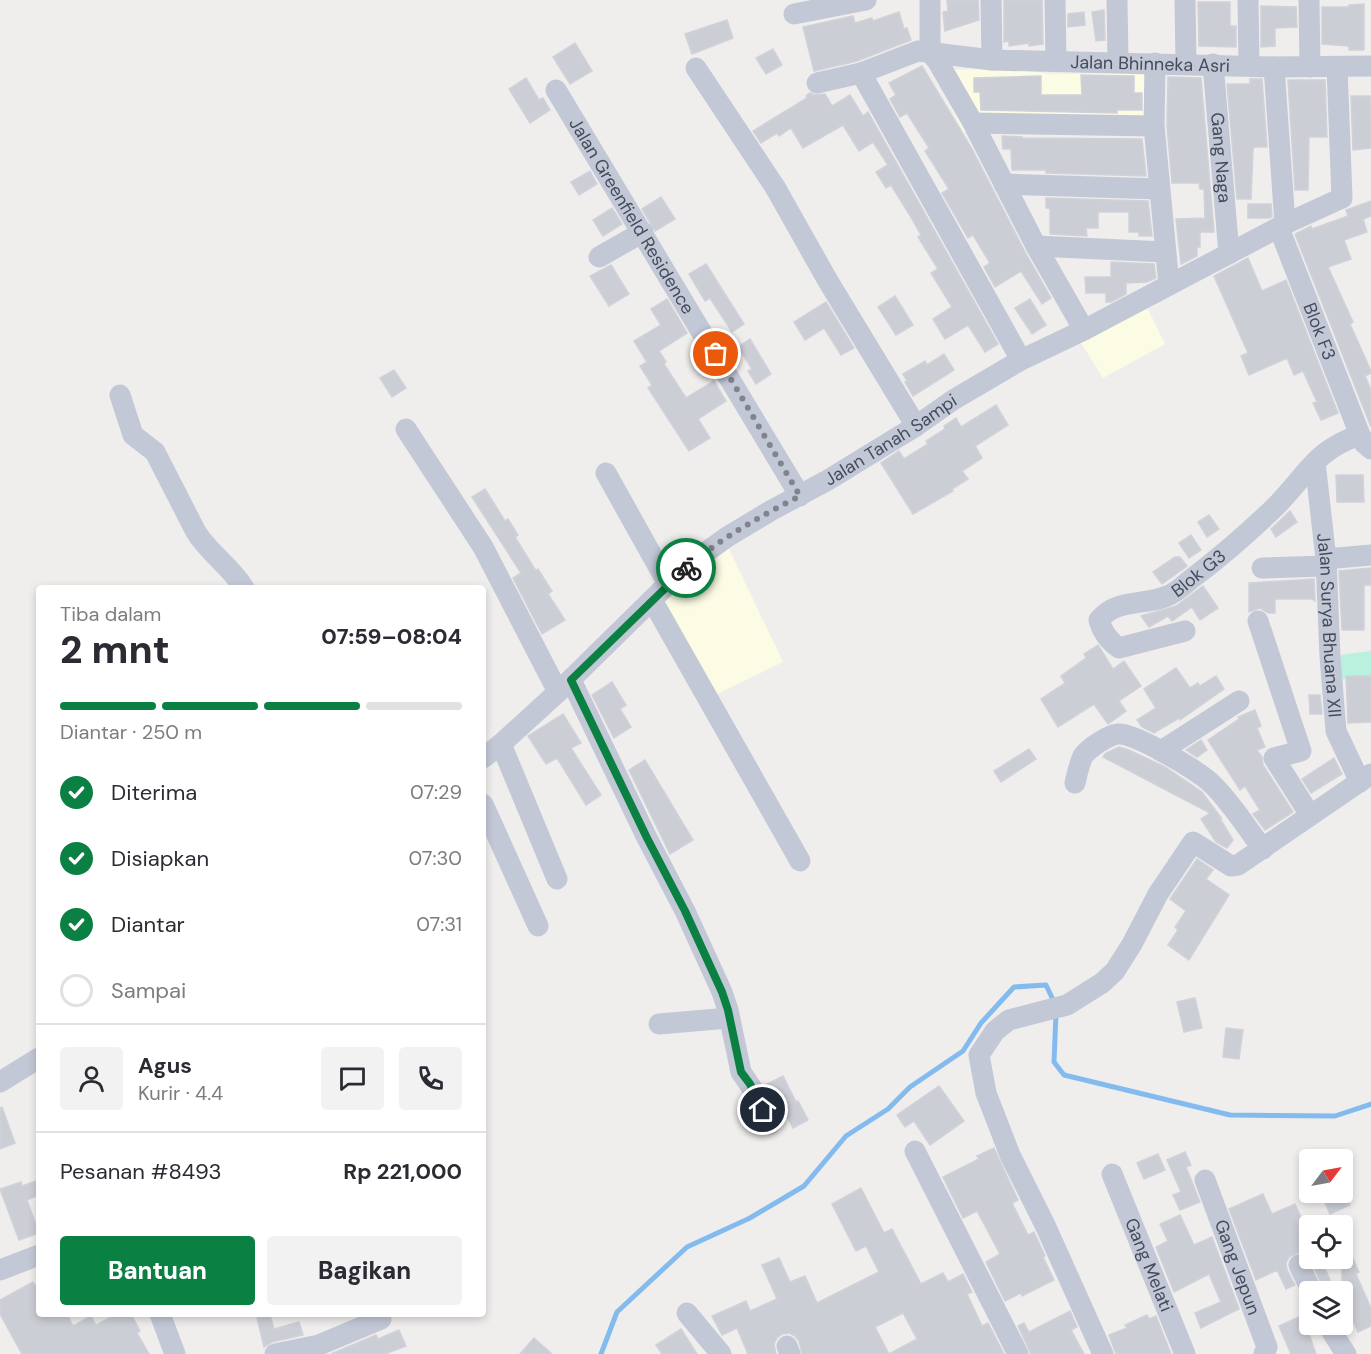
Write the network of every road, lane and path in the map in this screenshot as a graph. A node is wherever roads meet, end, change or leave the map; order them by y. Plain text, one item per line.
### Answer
1 (866, 0) edge
2 (930, 0) edge
3 (991, 0) edge
4 (1055, 0) edge
5 (1117, 0) edge
6 (1185, 0) edge
7 (1248, 0) edge
8 (1309, 0) edge
9 (794, 14) dead end
10 (930, 52) junction
11 (992, 60) junction
12 (1056, 61) junction
13 (1118, 62) junction
14 (1155, 63) junction
15 (1186, 64) junction
16 (1213, 64) junction
17 (1249, 65) junction
18 (1371, 66) edge
19 (1274, 67) junction
20 (1310, 67) junction
21 (1337, 67) junction
22 (696, 68) dead end
23 (861, 73) junction
24 (817, 83) dead end
25 (556, 90) dead end
26 (973, 123) junction
27 (1154, 126) junction
28 (1004, 184) junction
29 (1159, 189) junction
30 (1282, 226) junction
31 (643, 232) junction
32 (1036, 246) junction
33 (1165, 252) junction
34 (1228, 254) junction
35 (599, 257) dead end
36 (1169, 285) junction
37 (1084, 330) junction
38 (1021, 360) junction
39 (120, 395) dead end
40 (916, 426) junction
41 (406, 429) dead end
42 (1366, 442) edge
43 (1315, 462) junction
44 (606, 473) dead end
45 (800, 496) junction
46 (1371, 555) edge
47 (1326, 563) junction
48 (1262, 568) dead end
49 (668, 584) junction
50 (242, 585) edge
51 (652, 600) junction
52 (1258, 621) dead end
53 (1185, 631) dead end
54 (565, 686) junction
55 (1239, 701) dead end
56 (501, 744) junction
57 (1161, 751) junction
58 (486, 756) edge
59 (1365, 778) edge
60 (1075, 783) dead end
61 (486, 811) edge
62 (1310, 816) junction
63 (1263, 849) junction
64 (800, 861) dead end
65 (557, 879) dead end
66 (538, 926) dead end
67 (729, 1018) junction
68 (659, 1024) dead end
69 (36, 1060) edge
70 (0, 1082) edge
71 (770, 1124) dead end
72 (915, 1151) dead end
73 (1112, 1174) dead end
74 (1205, 1180) dead end
75 (36, 1256) edge
76 (2, 1266) edge
77 (687, 1313) dead end
78 (160, 1317) edge
79 (381, 1319) dead end
80 (1334, 1335) edge
81 (321, 1349) edge
82 (171, 1352) edge
83 (275, 1354) edge
84 (721, 1354) edge
85 (1018, 1354) edge
86 (1102, 1354) edge
87 (1185, 1354) edge
88 (1264, 1354) edge
89 (1346, 1354) edge

1 - 9 street
2 - 10 street
3 - 11 street
4 - 12 street
5 - 13 street
6 - 15 street
7 - 17 street
8 - 20 street
10 - 11 street, Jalan Bhinneka Asri
10 - 23 street, Jalan Bhinneka Asri
10 - 26 street
11 - 12 street, Jalan Bhinneka Asri
12 - 13 street, Jalan Bhinneka Asri
13 - 14 street, Jalan Bhinneka Asri
14 - 15 street, Jalan Bhinneka Asri
14 - 27 street
15 - 16 street, Jalan Bhinneka Asri
16 - 17 street, Jalan Bhinneka Asri
16 - 34 street, Gang Naga
17 - 19 street, Jalan Bhinneka Asri
18 - 21 street, Jalan Bhinneka Asri
19 - 20 street, Jalan Bhinneka Asri
19 - 30 street, Blok F3
20 - 21 street, Jalan Bhinneka Asri
21 - 30 street, Jalan Tanah Sampi
22 - 40 street
23 - 24 street, Jalan Bhinneka Asri
23 - 38 street
25 - 31 street, Jalan Greenfield Residence
26 - 27 street
26 - 28 street
27 - 29 street
28 - 29 street
28 - 32 street
29 - 33 street
30 - 34 street, Jalan Tanah Sampi
30 - 42 street, Blok F3
31 - 35 street
31 - 45 street, Jalan Greenfield Residence
32 - 33 street
32 - 37 street
33 - 36 street
34 - 36 street, Jalan Tanah Sampi
36 - 37 street, Jalan Tanah Sampi
37 - 38 street, Jalan Tanah Sampi
38 - 40 street, Jalan Tanah Sampi
39 - 50 street
40 - 45 street, Jalan Tanah Sampi
41 - 54 street
42 - 43 street, Blok G3
43 - 47 street, Jalan Surya Bhuana XII
43 - 53 street, Blok G3
44 - 49 street
45 - 49 street, Jalan Tanah Sampi
46 - 47 street
47 - 48 street
47 - 59 street, Jalan Surya Bhuana XII
49 - 51 street, Jalan Tanah Sampi
51 - 54 street, Jalan Tanah Sampi
51 - 64 street
52 - 62 street
54 - 56 street, Jalan Tanah Sampi
54 - 67 street
55 - 57 street
56 - 58 street, Jalan Tanah Sampi
56 - 65 street
57 - 60 street
57 - 63 street
59 - 62 street
61 - 66 street
62 - 63 street
63 - 86 street
67 - 68 street
67 - 71 street
69 - 70 street
72 - 85 street
73 - 87 street, Gang Melati
74 - 88 street, Gang Jepun
75 - 76 street
77 - 84 street
78 - 82 street
79 - 81 street
80 - 89 street
81 - 83 street

